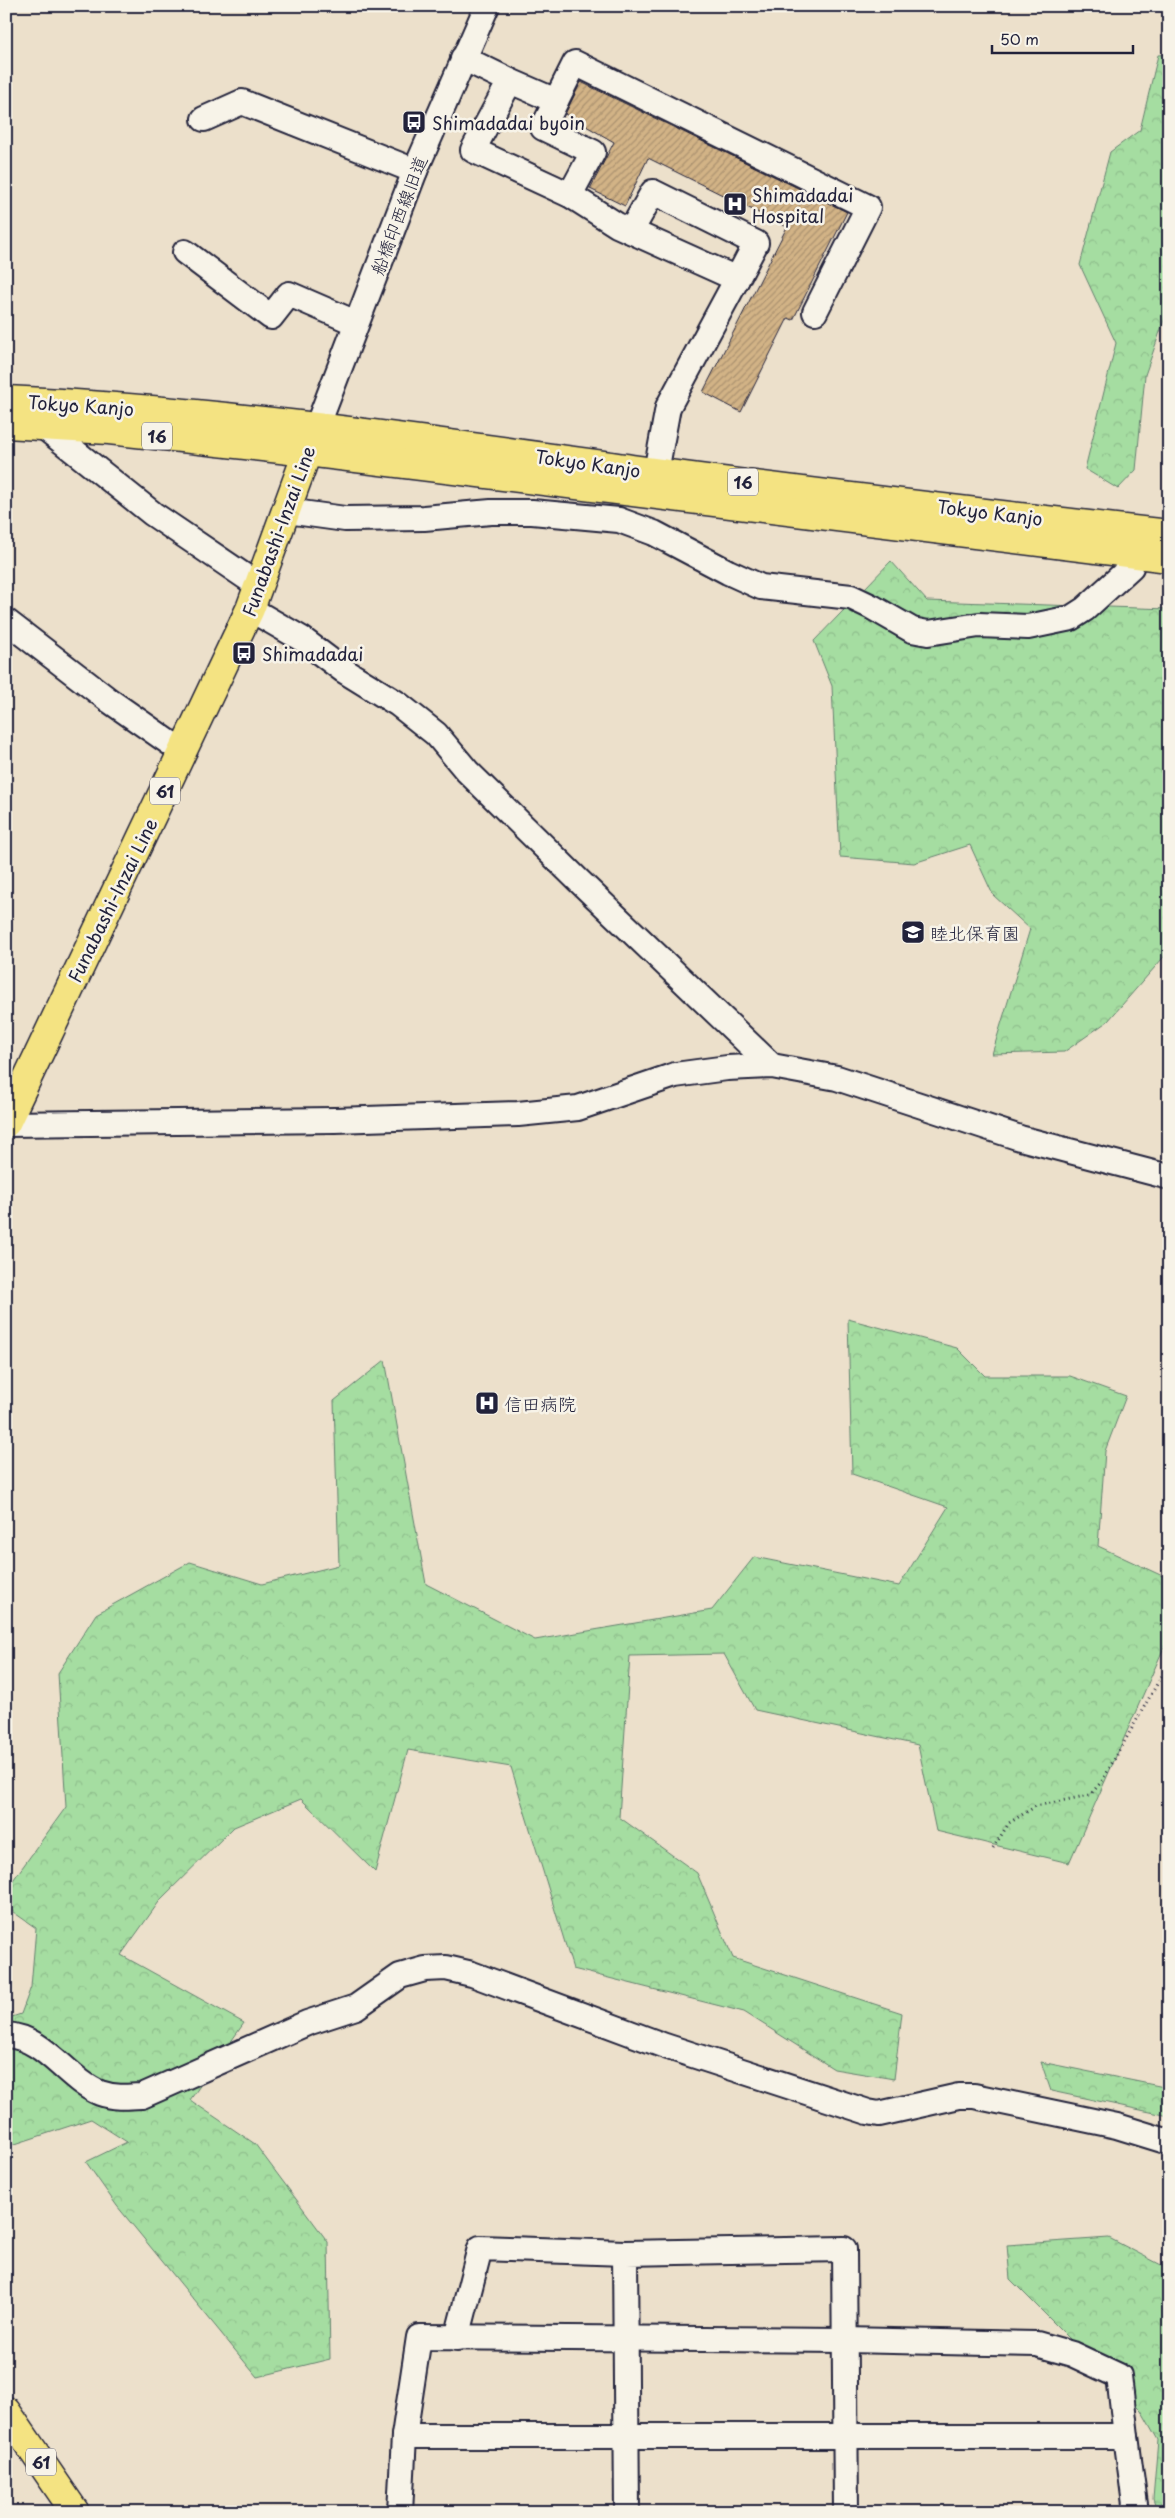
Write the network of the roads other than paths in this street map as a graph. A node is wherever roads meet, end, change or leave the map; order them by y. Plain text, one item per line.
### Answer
1 (487, 6) edge
2 (463, 58) junction
3 (510, 81) junction
4 (556, 101) junction
5 (204, 118) dead end
6 (415, 171) junction
7 (570, 195) junction
8 (631, 231) junction
9 (185, 252) dead end
10 (737, 279) junction
11 (815, 312) dead end
12 (356, 322) junction
13 (6, 400) edge
14 (6, 409) edge
15 (6, 424) edge
16 (317, 426) junction
17 (44, 427) junction
18 (307, 452) junction
19 (656, 472) junction
20 (287, 511) junction
21 (1169, 534) edge
22 (1169, 558) edge
23 (1131, 567) dead end
24 (254, 597) junction
25 (6, 621) edge
26 (183, 752) junction
27 (772, 1066) junction
28 (6, 1124) edge
29 (1169, 1177) edge
30 (6, 2035) edge
31 (1169, 2142) edge
32 (626, 2253) junction
33 (457, 2338) junction
34 (626, 2339) junction
35 (845, 2340) junction
36 (6, 2412) edge
37 (404, 2436) junction
38 (626, 2436) junction
39 (1126, 2436) junction
40 (845, 2437) junction
41 (75, 2512) edge
42 (400, 2512) edge
43 (627, 2512) edge
44 (846, 2512) edge
45 (1136, 2512) edge

1 - 2 street, 船橋印西線旧道
2 - 3 street
2 - 6 street, 船橋印西線旧道
3 - 4 street
3 - 7 street
4 - 7 street
4 - 11 street
5 - 6 street
6 - 12 street, 船橋印西線旧道
7 - 8 street
8 - 10 street
8 - 10 street
9 - 12 street
10 - 19 street
12 - 16 street, 船橋印西線旧道
13 - 16 main road, Tokyo Kanjo / 16
14 - 17 street
15 - 17 main road, Tokyo Kanjo / 16
16 - 18 main road, Funabashi-Inzai Line / 61
16 - 19 main road, Tokyo Kanjo / 16
17 - 18 main road, Tokyo Kanjo / 16
17 - 24 street
18 - 20 main road, Funabashi-Inzai Line / 61
18 - 22 main road, Tokyo Kanjo / 16
19 - 21 main road, Tokyo Kanjo / 16
20 - 23 street
20 - 24 main road, Funabashi-Inzai Line / 61
24 - 26 main road, Funabashi-Inzai Line / 61
24 - 27 street
25 - 26 street
26 - 28 main road, Funabashi-Inzai Line / 61
27 - 28 street
27 - 29 street
30 - 31 street
32 - 33 street
32 - 34 street
32 - 35 street
33 - 34 street
33 - 37 street
34 - 35 street
34 - 38 street
35 - 39 street
35 - 40 street
36 - 41 main road, 61
37 - 38 street
37 - 42 street
38 - 40 street
38 - 43 street
39 - 40 street
39 - 45 street
40 - 44 street

